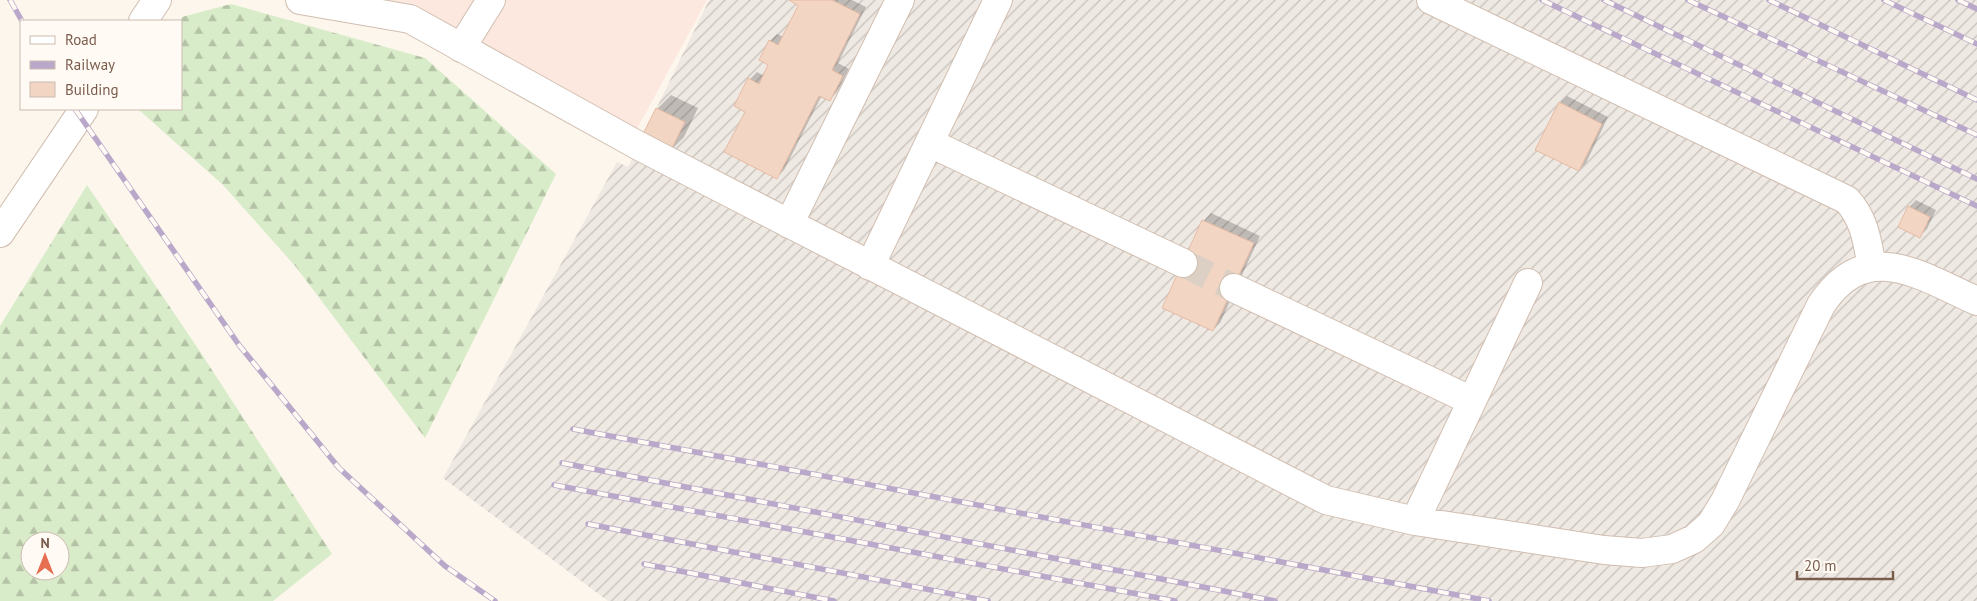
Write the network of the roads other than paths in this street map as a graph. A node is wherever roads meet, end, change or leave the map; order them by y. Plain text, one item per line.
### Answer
1 (157, 0) edge
2 (300, 0) edge
3 (491, 0) edge
4 (900, 0) edge
5 (998, 0) edge
6 (1430, 0) edge
7 (376, 6) edge
8 (144, 20) edge
9 (461, 48) junction
10 (83, 110) edge
11 (930, 143) junction
12 (789, 224) junction
13 (0, 233) edge
14 (1183, 263) tunnel mouth
15 (870, 266) junction
16 (1872, 267) junction
17 (1528, 283) dead end
18 (1234, 288) tunnel mouth
19 (1977, 301) edge
20 (1472, 401) junction
21 (1414, 520) junction

1 - 8 street
2 - 7 street
3 - 9 street
4 - 12 street
5 - 11 street
6 - 16 street
7 - 9 street
9 - 12 street
10 - 13 street
11 - 14 street
11 - 15 street
12 - 15 street
15 - 21 street
16 - 19 street
16 - 21 street
17 - 20 street
18 - 20 street
20 - 21 street

